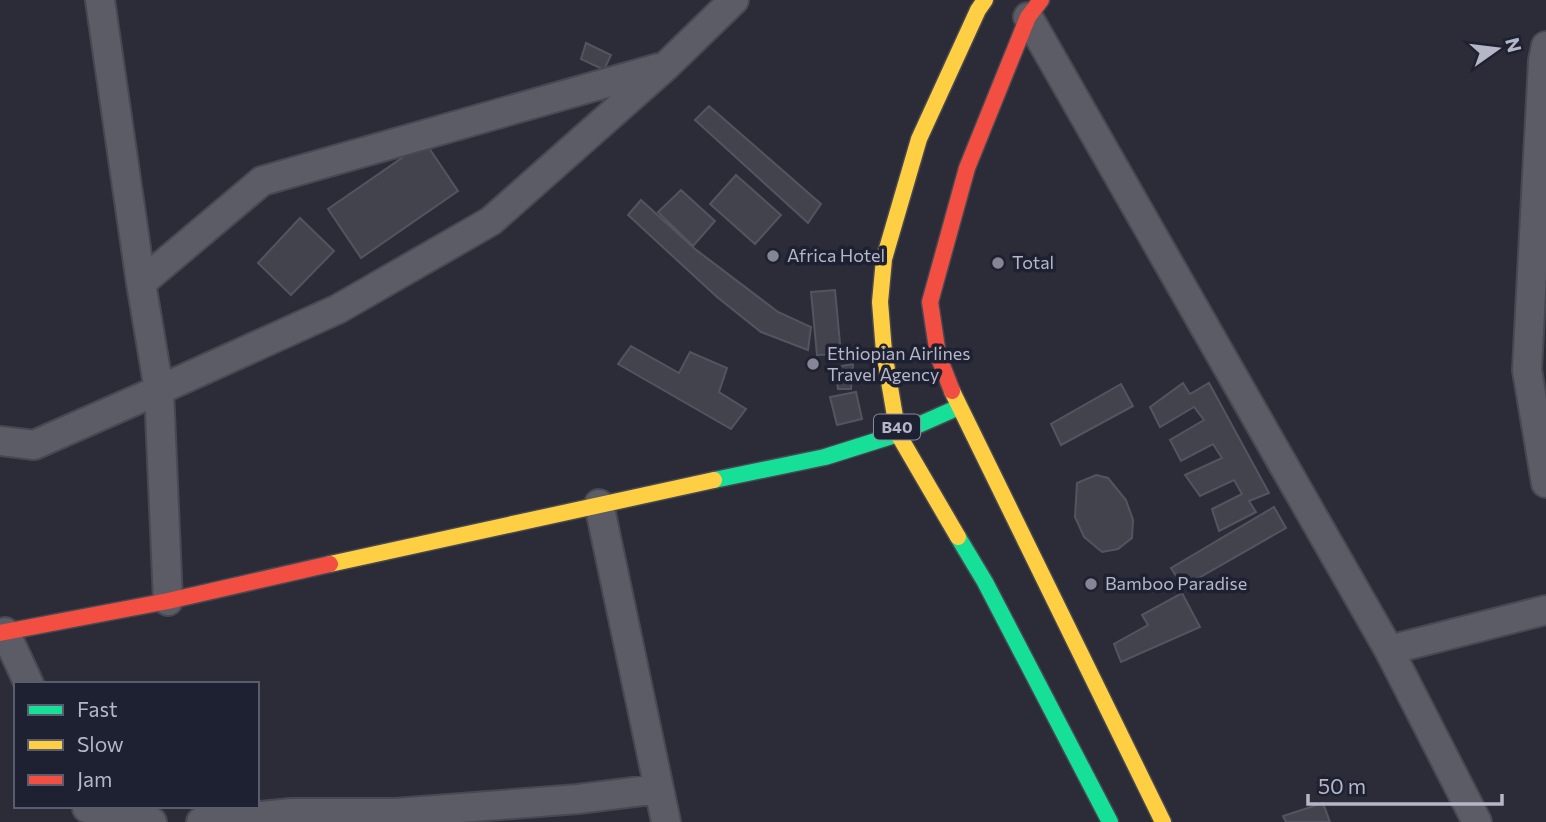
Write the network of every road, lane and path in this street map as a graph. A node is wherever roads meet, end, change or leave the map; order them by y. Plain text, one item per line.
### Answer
1 (100, 0) edge
2 (734, 0) edge
3 (985, 0) edge
4 (1034, 9) edge
5 (1546, 47) edge
6 (666, 65) junction
7 (141, 283) junction
8 (159, 390) junction
9 (959, 408) junction
10 (898, 433) junction
11 (0, 441) edge
12 (1546, 483) edge
13 (599, 504) junction
14 (168, 601) junction
15 (1546, 610) edge
16 (2, 632) edge
17 (1389, 650) junction
18 (28, 682) edge
19 (658, 789) junction
20 (88, 812) edge
21 (152, 822) edge
22 (201, 822) edge
23 (667, 822) edge
24 (1110, 822) edge
25 (1163, 822) edge
26 (1477, 822) edge

1 - 7 street
2 - 6 street
3 - 10 main road, B40
4 - 9 main road
4 - 17 street
5 - 12 street
6 - 7 street
6 - 8 street
7 - 8 street
8 - 11 street
8 - 14 street
9 - 10 main road
9 - 25 main road
10 - 13 main road
10 - 24 main road, B40
13 - 14 main road
13 - 19 street
14 - 16 main road
15 - 17 street
16 - 18 street
17 - 26 street
19 - 22 street
19 - 23 street
20 - 21 street

